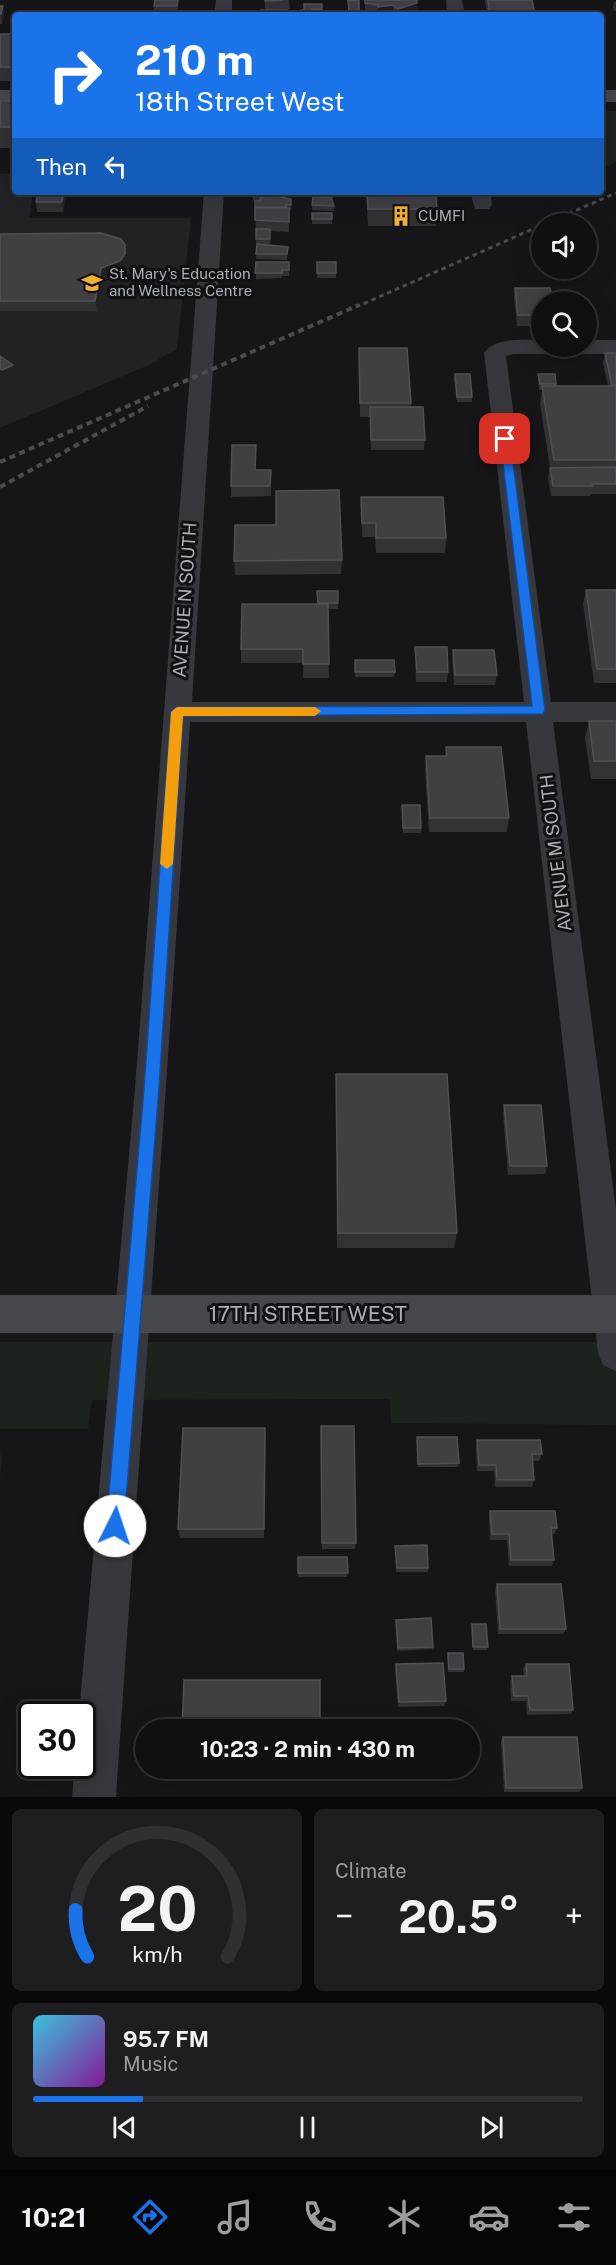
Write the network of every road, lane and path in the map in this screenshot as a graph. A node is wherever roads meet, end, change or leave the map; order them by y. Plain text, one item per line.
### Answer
1 (214, 195) edge
2 (616, 347) edge
3 (539, 710) junction
4 (177, 712) junction
5 (616, 712) edge
6 (0, 1314) edge
7 (131, 1314) junction
8 (614, 1314) edge
9 (616, 1353) edge
10 (94, 1797) edge

1 - 4 street, AVENUE N SOUTH
2 - 3 street, AVENUE M SOUTH
3 - 4 street
3 - 5 street
3 - 8 street, AVENUE M SOUTH
4 - 7 street, AVENUE N SOUTH
6 - 7 street, 17TH STREET WEST
7 - 8 street, 17TH STREET WEST
7 - 10 street, AVENUE N SOUTH
8 - 9 street, AVENUE M SOUTH

